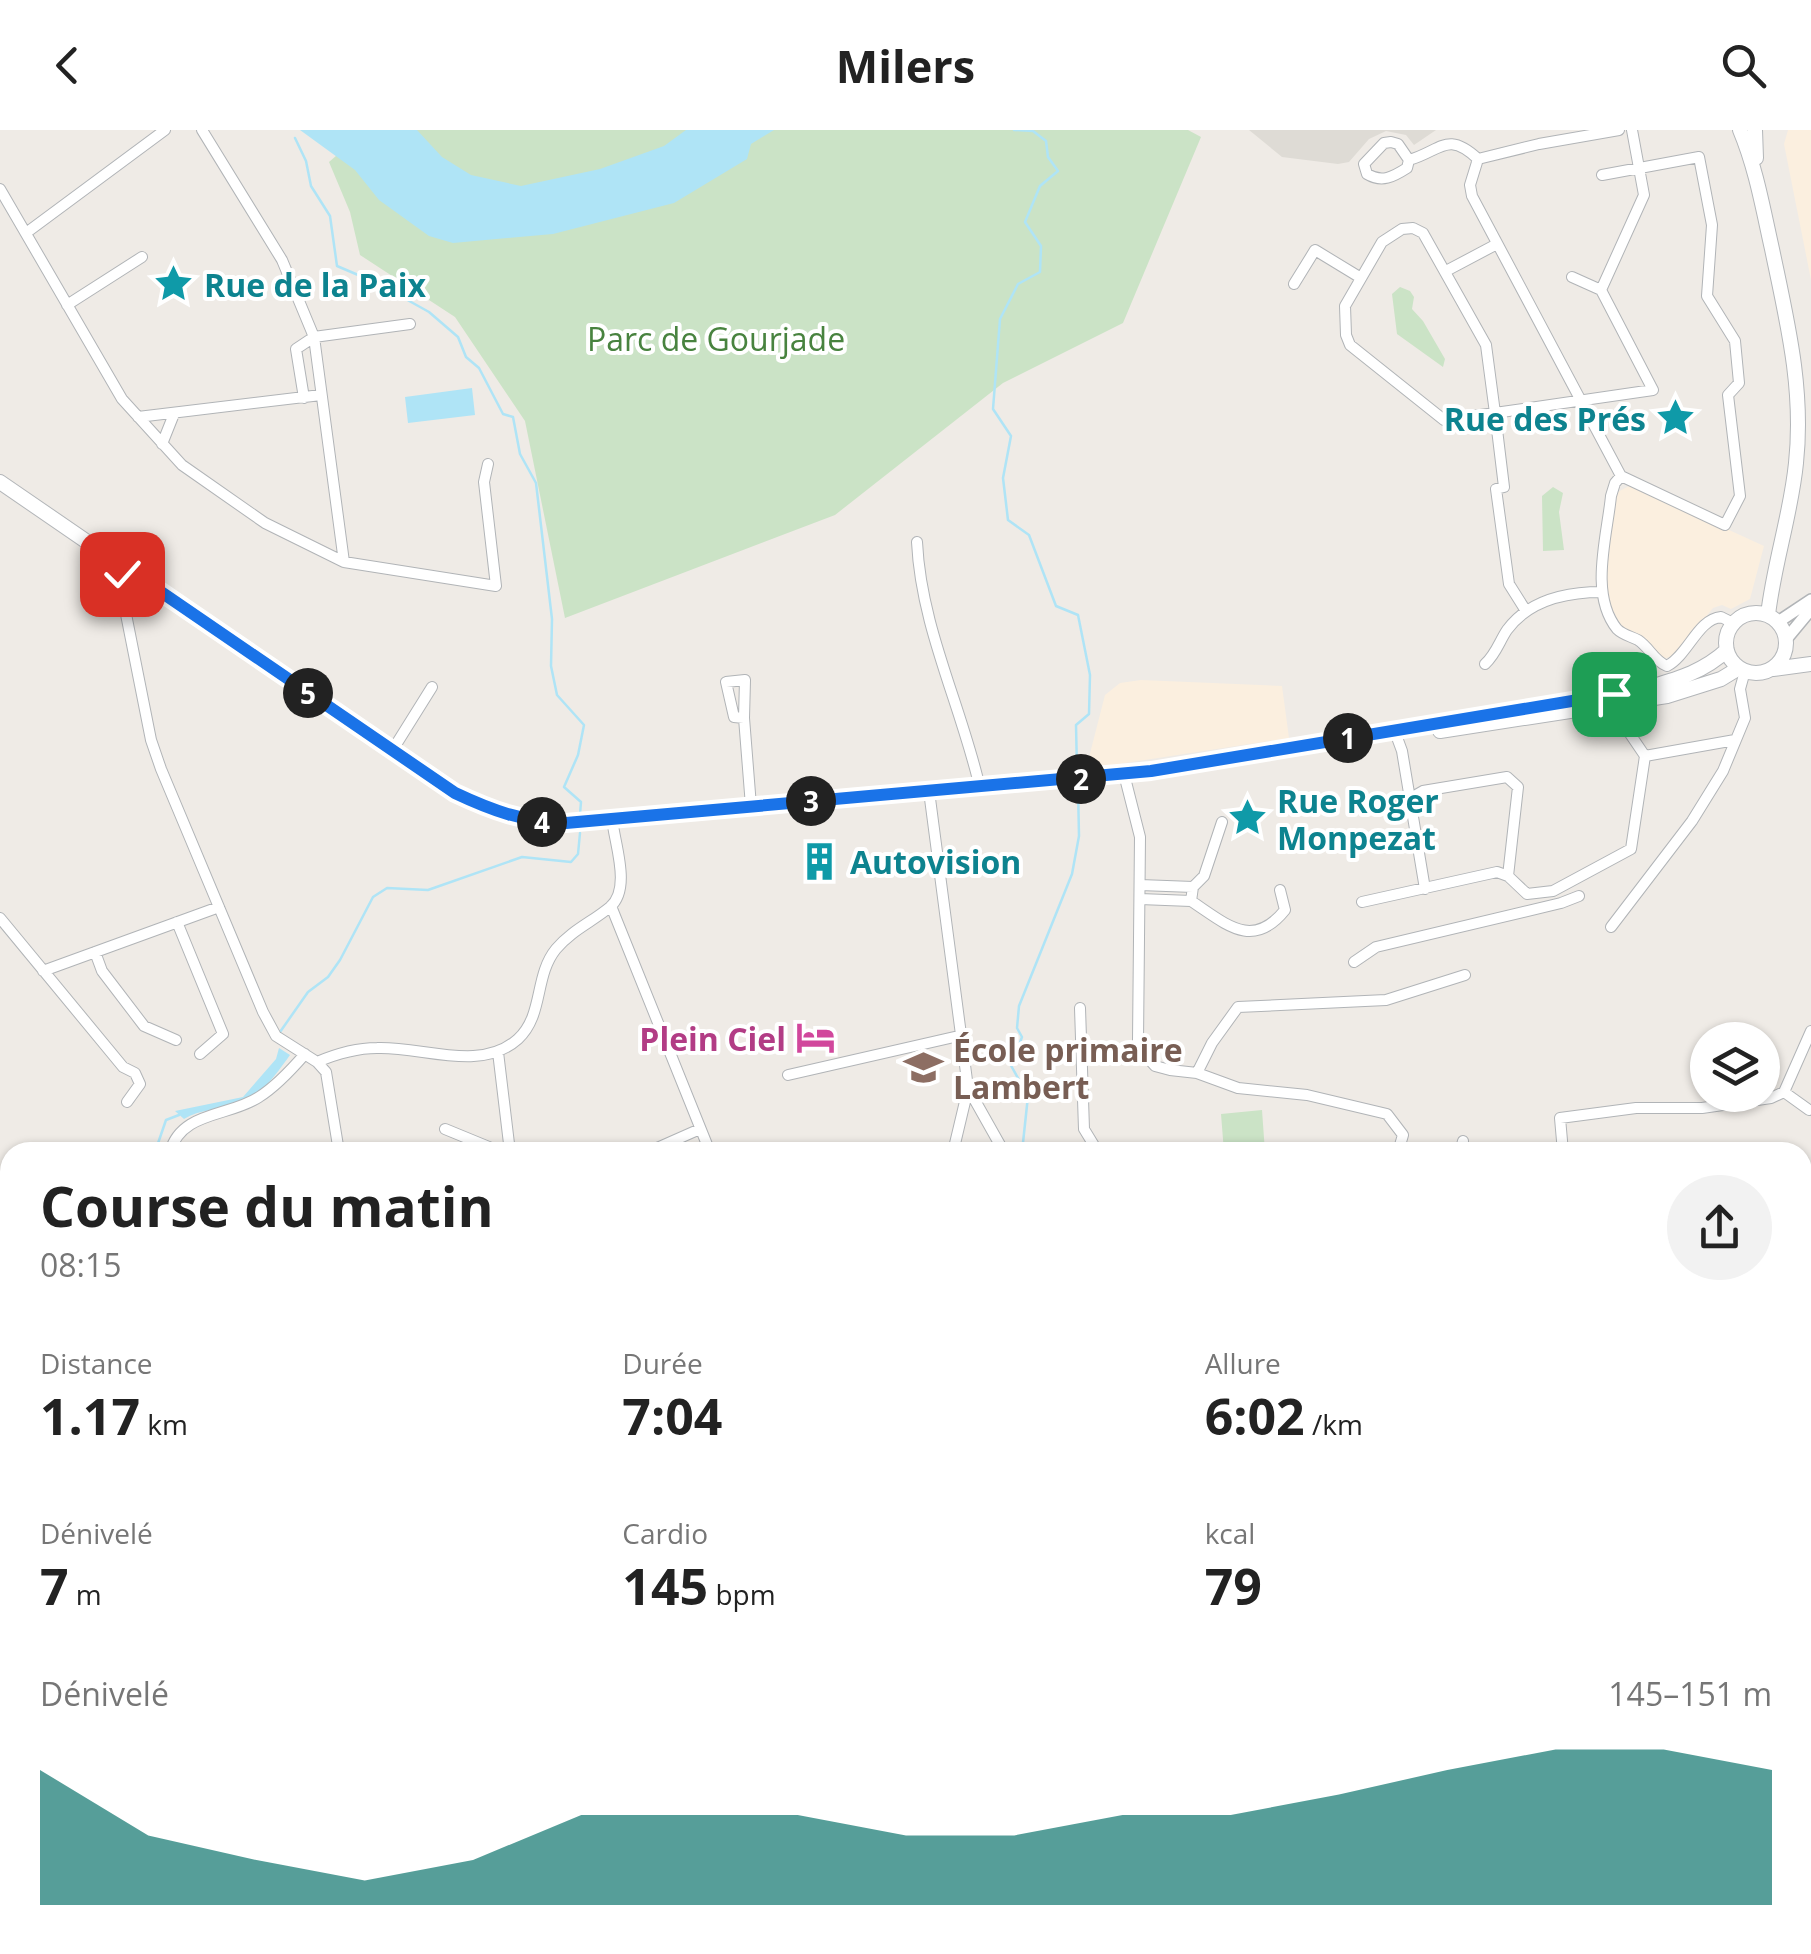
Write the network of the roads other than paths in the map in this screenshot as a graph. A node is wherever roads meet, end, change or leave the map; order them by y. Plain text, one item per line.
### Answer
1 (165, 130) edge
2 (202, 130) edge
3 (1536, 130) edge
4 (1620, 130) edge
5 (1632, 130) edge
6 (1740, 130) edge
7 (1755, 130) edge
8 (1539, 144) junction
9 (1478, 159) junction
10 (1409, 160) junction
11 (1639, 168) junction
12 (1602, 176) dead end
13 (1757, 184) junction
14 (0, 189) edge
15 (26, 232) junction
16 (1496, 244) junction
17 (142, 257) dead end
18 (1446, 271) junction
19 (1362, 278) junction
20 (1572, 278) dead end
21 (1294, 284) dead end
22 (1601, 290) junction
23 (67, 305) junction
24 (410, 324) dead end
25 (314, 337) junction
26 (322, 395) junction
27 (304, 398) junction
28 (1580, 401) junction
29 (1495, 413) junction
30 (174, 414) junction
31 (138, 417) junction
32 (162, 444) junction
33 (488, 464) dead end
34 (1621, 476) junction
35 (0, 482) edge
36 (916, 542) dead end
37 (344, 562) junction
38 (126, 568) junction
39 (1770, 584) junction
40 (1602, 592) junction
41 (1811, 600) edge
42 (1811, 609) edge
43 (1526, 610) junction
44 (1750, 613) junction
45 (1773, 618) junction
46 (1733, 623) junction
47 (1789, 635) junction
48 (1727, 650) junction
49 (1811, 656) edge
50 (1485, 664) dead end
51 (1811, 664) edge
52 (1742, 670) junction
53 (1772, 670) junction
54 (432, 687) dead end
55 (1616, 700) junction
56 (744, 718) dead end
57 (1395, 732) junction
58 (1736, 740) junction
59 (392, 751) junction
60 (1644, 756) junction
61 (1124, 774) junction
62 (980, 788) junction
63 (929, 791) junction
64 (1409, 798) junction
65 (752, 806) junction
66 (612, 818) junction
67 (1222, 822) dead end
68 (1508, 876) junction
69 (1140, 885) junction
70 (1193, 887) junction
71 (1425, 888) junction
72 (1280, 890) dead end
73 (1527, 894) junction
74 (1579, 896) dead end
75 (1140, 899) junction
76 (1192, 901) junction
77 (1362, 902) dead end
78 (612, 906) junction
79 (219, 907) junction
80 (1523, 911) junction
81 (0, 918) edge
82 (177, 922) junction
83 (1611, 927) dead end
84 (94, 952) junction
85 (1354, 962) dead end
86 (43, 971) junction
87 (1465, 976) dead end
88 (1080, 1008) dead end
89 (1811, 1031) edge
90 (963, 1035) junction
91 (176, 1040) dead end
92 (498, 1052) junction
93 (200, 1054) dead end
94 (305, 1054) junction
95 (317, 1062) junction
96 (1197, 1073) junction
97 (788, 1075) dead end
98 (968, 1088) junction
99 (1784, 1092) junction
100 (127, 1102) dead end
101 (1809, 1110) edge
102 (700, 1128) junction
103 (445, 1130) dead end
104 (173, 1142) edge
105 (337, 1142) edge
106 (476, 1142) edge
107 (509, 1142) edge
108 (670, 1142) edge
109 (706, 1142) edge
110 (954, 1142) edge
111 (998, 1142) edge
112 (1092, 1142) edge
113 (1401, 1142) edge
114 (1562, 1142) edge

1 - 15 street
2 - 25 street
3 - 8 street
4 - 8 street
5 - 11 street
6 - 13 main road
7 - 13 main road
8 - 9 street
9 - 10 street
9 - 16 street
10 - 10 street
11 - 12 street
11 - 22 street
11 - 34 street
13 - 39 main road
14 - 15 street
15 - 23 street
16 - 18 street
16 - 28 street
17 - 23 street
18 - 19 street
18 - 29 street
19 - 21 street
19 - 29 street
20 - 22 street
22 - 28 street
23 - 31 street
24 - 25 street
25 - 26 street
25 - 27 street
26 - 27 street
26 - 37 street
27 - 30 street
28 - 29 street
28 - 34 street
29 - 43 street
30 - 31 street
30 - 32 street
31 - 32 street
32 - 37 street
33 - 37 street
34 - 40 street
35 - 38 main road
36 - 62 street
38 - 59 main road
38 - 79 street
39 - 44 main road
39 - 45 main road
40 - 43 street
40 - 46 street
41 - 45 street
42 - 47 street
43 - 50 street
44 - 45 main road
44 - 46 main road
45 - 47 main road
46 - 48 main road
47 - 49 main road
47 - 53 main road
48 - 52 main road
48 - 55 main road
51 - 53 main road
52 - 53 main road
52 - 55 main road
52 - 58 street
54 - 59 street
55 - 57 main road
55 - 60 street
56 - 65 street
57 - 61 main road
57 - 64 street
58 - 60 street
58 - 83 street
59 - 66 main road
60 - 73 street
61 - 62 main road
61 - 69 street
62 - 63 main road
63 - 65 main road
63 - 90 street
64 - 68 street
64 - 71 street
65 - 66 main road
66 - 78 street
67 - 70 street
68 - 71 street
68 - 73 street
69 - 70 street
69 - 75 street
70 - 76 street
71 - 77 street
72 - 76 street
73 - 80 street
74 - 80 street
75 - 76 street
75 - 96 street
78 - 92 street
78 - 102 street
79 - 82 street
79 - 94 street
80 - 85 street
81 - 86 street
82 - 84 street
82 - 93 street
84 - 86 street
84 - 91 street
86 - 100 street
87 - 96 street
88 - 112 street
89 - 99 street
90 - 97 street
90 - 98 street
92 - 95 street
92 - 107 street
94 - 95 street
94 - 104 street
95 - 105 street
96 - 113 street
98 - 110 street
98 - 111 street
99 - 101 street
99 - 114 street
102 - 108 street
102 - 109 street
103 - 106 street

